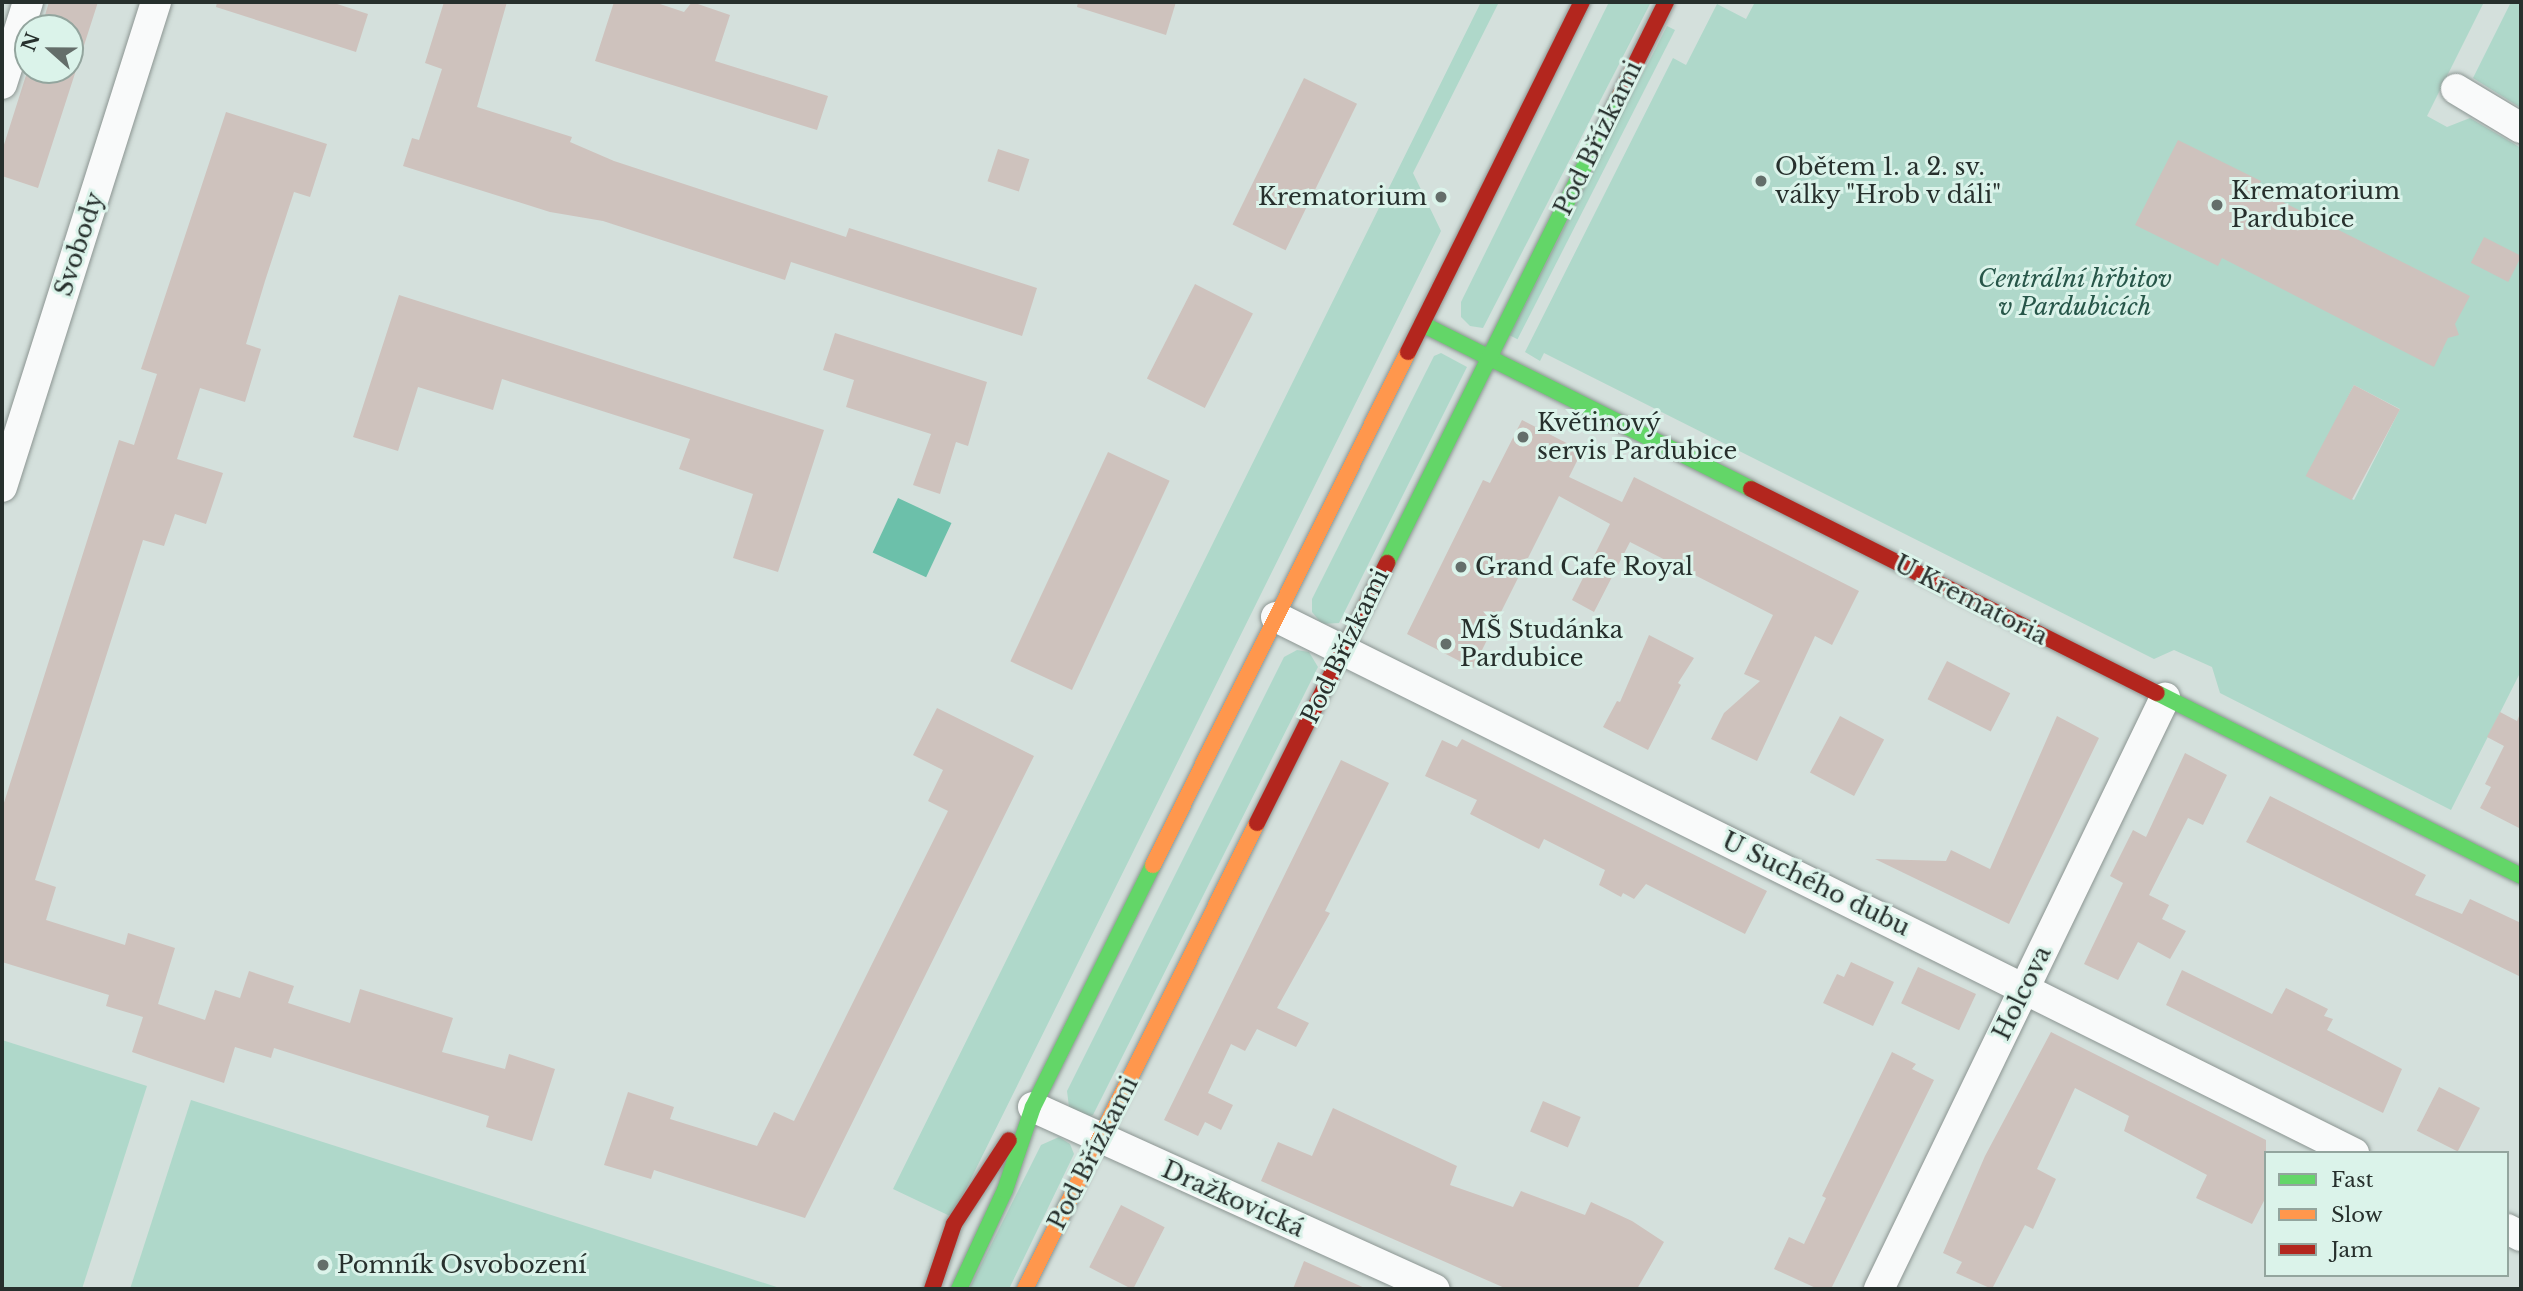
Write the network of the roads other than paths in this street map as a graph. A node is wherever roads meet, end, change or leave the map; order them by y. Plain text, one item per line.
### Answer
1 (28, 2) edge
2 (156, 2) edge
3 (1582, 2) edge
4 (1666, 2) edge
5 (2, 84) edge
6 (2456, 89) dead end
7 (2521, 128) edge
8 (1422, 324) junction
9 (1489, 358) junction
10 (2, 487) edge
11 (1276, 617) junction
12 (1343, 650) junction
13 (2165, 698) junction
14 (2521, 876) edge
15 (2025, 988) junction
16 (1033, 1107) junction
17 (1099, 1140) junction
18 (2350, 1151) edge
19 (932, 1289) edge
20 (959, 1289) edge
21 (1025, 1289) edge
22 (1435, 1289) edge
23 (1879, 1289) edge

1 - 5 street
2 - 10 street, Svobody
3 - 8 street
4 - 9 street, Pod Břízkami
6 - 7 street
8 - 9 street, U Krematoria
8 - 11 street
9 - 12 street, Pod Břízkami
9 - 13 street, U Krematoria
11 - 12 street, U Suchého dubu
11 - 16 street
12 - 15 street, U Suchého dubu
12 - 17 street, Pod Břízkami
13 - 14 street, U Krematoria
13 - 15 street, Holcova
15 - 18 street, U Suchého dubu
15 - 23 street, Holcova
16 - 17 street, Dražkovická
16 - 19 street
16 - 20 street
17 - 21 street, Pod Břízkami
17 - 22 street, Dražkovická

